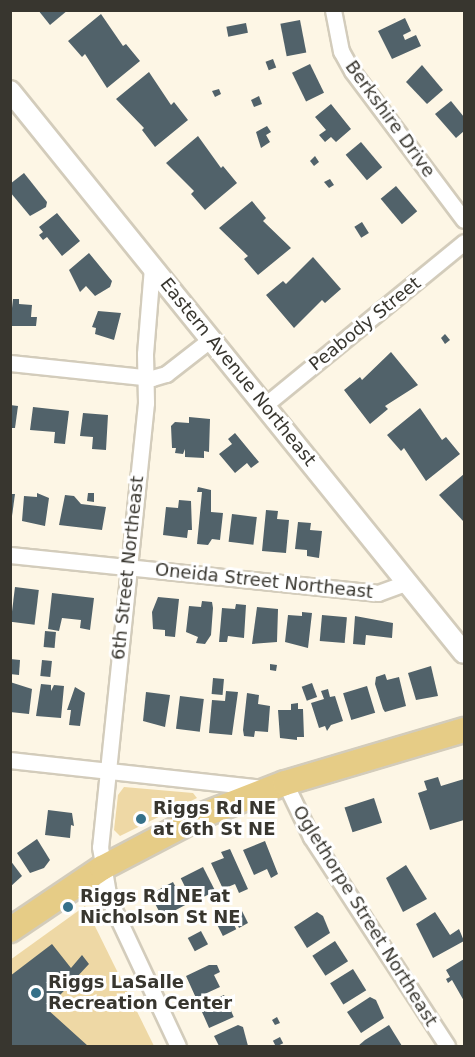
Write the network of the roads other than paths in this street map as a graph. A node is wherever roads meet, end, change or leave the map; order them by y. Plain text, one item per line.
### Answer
1 (333, 10) edge
2 (10, 91) edge
3 (465, 220) edge
4 (465, 242) edge
5 (152, 267) junction
6 (211, 339) junction
7 (10, 363) edge
8 (145, 377) junction
9 (265, 405) junction
10 (10, 555) edge
11 (129, 567) junction
12 (408, 582) junction
13 (465, 653) edge
14 (465, 730) edge
15 (10, 760) edge
16 (107, 771) junction
17 (278, 786) junction
18 (102, 868) junction
19 (10, 930) edge
20 (178, 1047) edge
21 (447, 1047) edge

1 - 3 street, Berkshire Drive
2 - 5 street, Eastern Avenue Northeast
4 - 9 street, Peabody Street
5 - 6 street, Eastern Avenue Northeast
5 - 8 street, 6th Street Northeast
6 - 8 street
6 - 9 street, Eastern Avenue Northeast
7 - 8 street
8 - 11 street, 6th Street Northeast
9 - 12 street, Eastern Avenue Northeast
10 - 11 street, Oneida Street Northeast
11 - 12 street, Oneida Street Northeast
11 - 16 street, 6th Street Northeast
12 - 13 street, Eastern Avenue Northeast
14 - 17 main road
15 - 16 street
16 - 17 street
16 - 18 street, 6th Street Northeast
17 - 18 main road
17 - 21 street, Oglethorpe Street Northeast
18 - 19 main road
18 - 20 street, 6th Street Northeast

